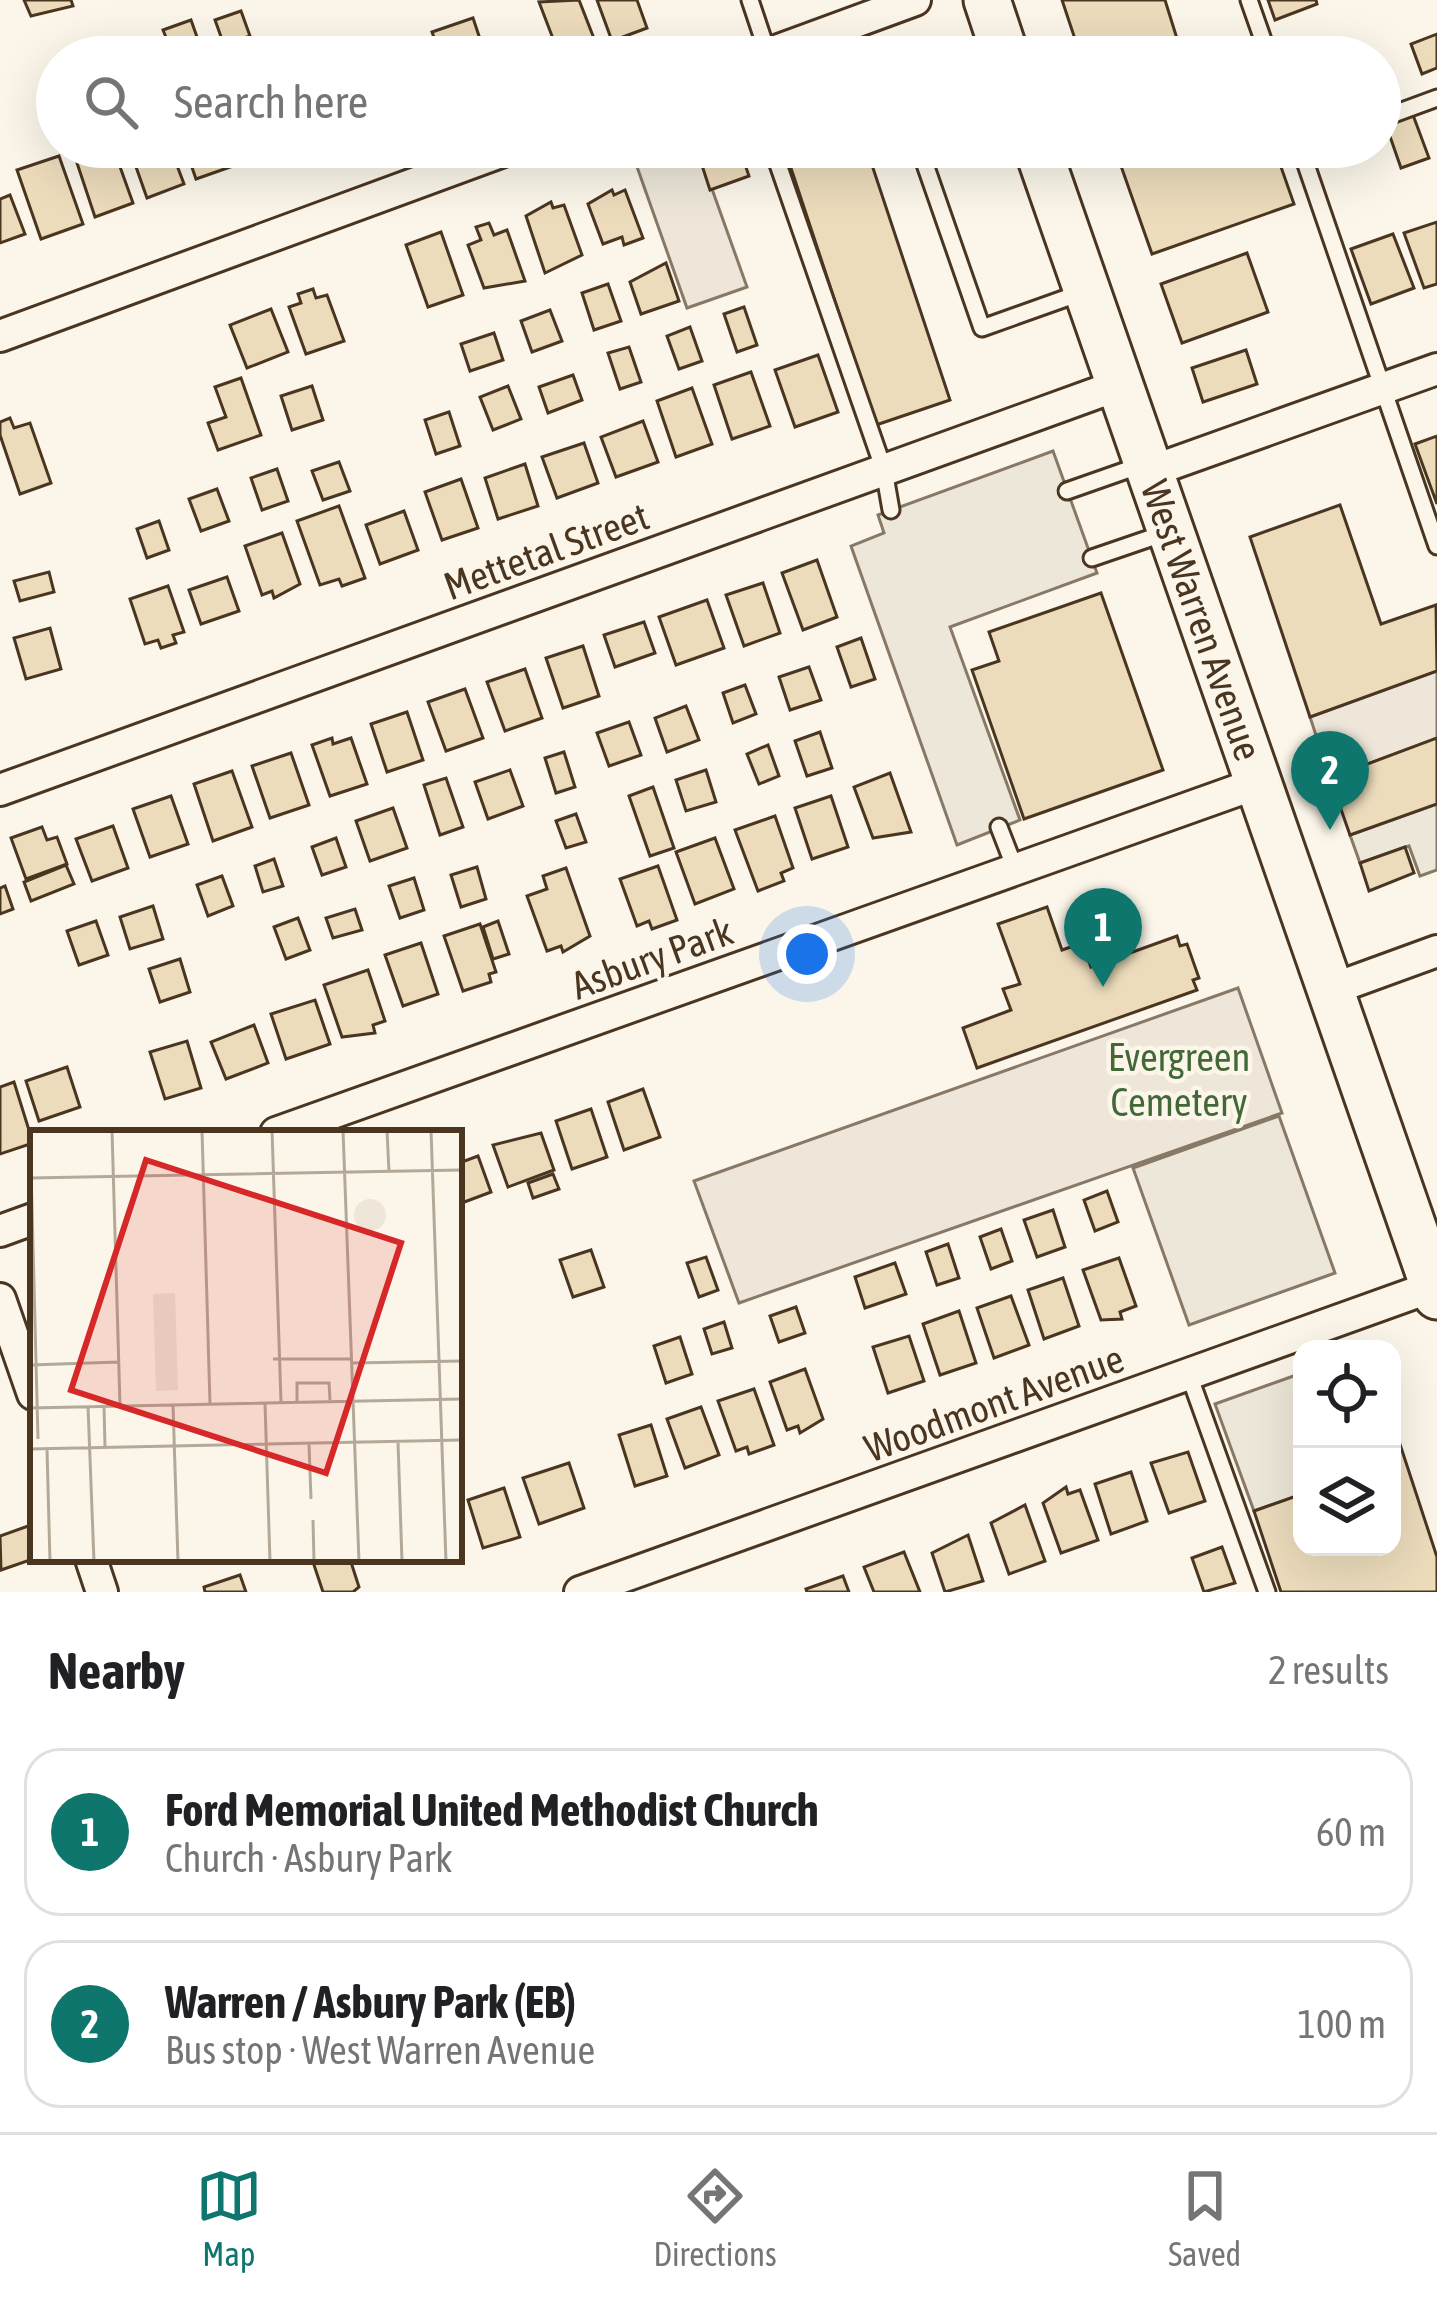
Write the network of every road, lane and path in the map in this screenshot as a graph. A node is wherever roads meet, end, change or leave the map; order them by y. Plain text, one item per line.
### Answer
1 (750, 0) edge
2 (915, 0) edge
3 (987, 0) edge
4 (1249, 0) edge
5 (759, 36) edge
6 (818, 36) edge
7 (999, 36) edge
8 (1262, 36) edge
9 (1437, 98) edge
10 (1401, 111) edge
11 (457, 168) edge
12 (779, 168) edge
13 (926, 168) edge
14 (1044, 168) edge
15 (1309, 168) edge
16 (1086, 291) junction
17 (0, 336) edge
18 (1437, 369) edge
19 (1119, 385) junction
20 (1384, 388) junction
21 (1148, 467) junction
22 (884, 470) junction
23 (1067, 490) dead end
24 (891, 510) dead end
25 (1170, 532) junction
26 (1437, 546) edge
27 (1092, 558) dead end
28 (1258, 783) junction
29 (0, 790) edge
30 (999, 827) dead end
31 (1016, 871) junction
32 (1437, 952) edge
33 (1330, 989) junction
34 (284, 1130) edge
35 (30, 1220) edge
36 (0, 1231) edge
37 (1435, 1291) edge
38 (0, 1299) edge
39 (1189, 1375) junction
40 (30, 1385) edge
41 (92, 1562) edge
42 (102, 1592) edge
43 (580, 1592) edge
44 (1267, 1592) edge

1 - 5 lane
2 - 6 street
3 - 7 main road
4 - 8 lane
9 - 10 lane
11 - 17 street
12 - 22 lane
13 - 16 lane
14 - 16 main road, West Warren Avenue
15 - 20 lane
16 - 19 main road, West Warren Avenue
18 - 20 street
19 - 21 main road, West Warren Avenue
19 - 22 street, Mettetal Street
20 - 21 street
20 - 26 lane
21 - 23 lane
21 - 25 main road, West Warren Avenue
22 - 24 lane
22 - 29 street, Mettetal Street
25 - 27 lane
25 - 28 main road, West Warren Avenue
28 - 31 street, Asbury Park
28 - 33 main road, West Warren Avenue
30 - 31 lane
31 - 34 street, Asbury Park
32 - 33 street
33 - 37 main road, West Warren Avenue
35 - 36 street
37 - 39 street, Woodmont Avenue
38 - 40 street
39 - 43 street, Woodmont Avenue
39 - 44 lane
41 - 42 street

